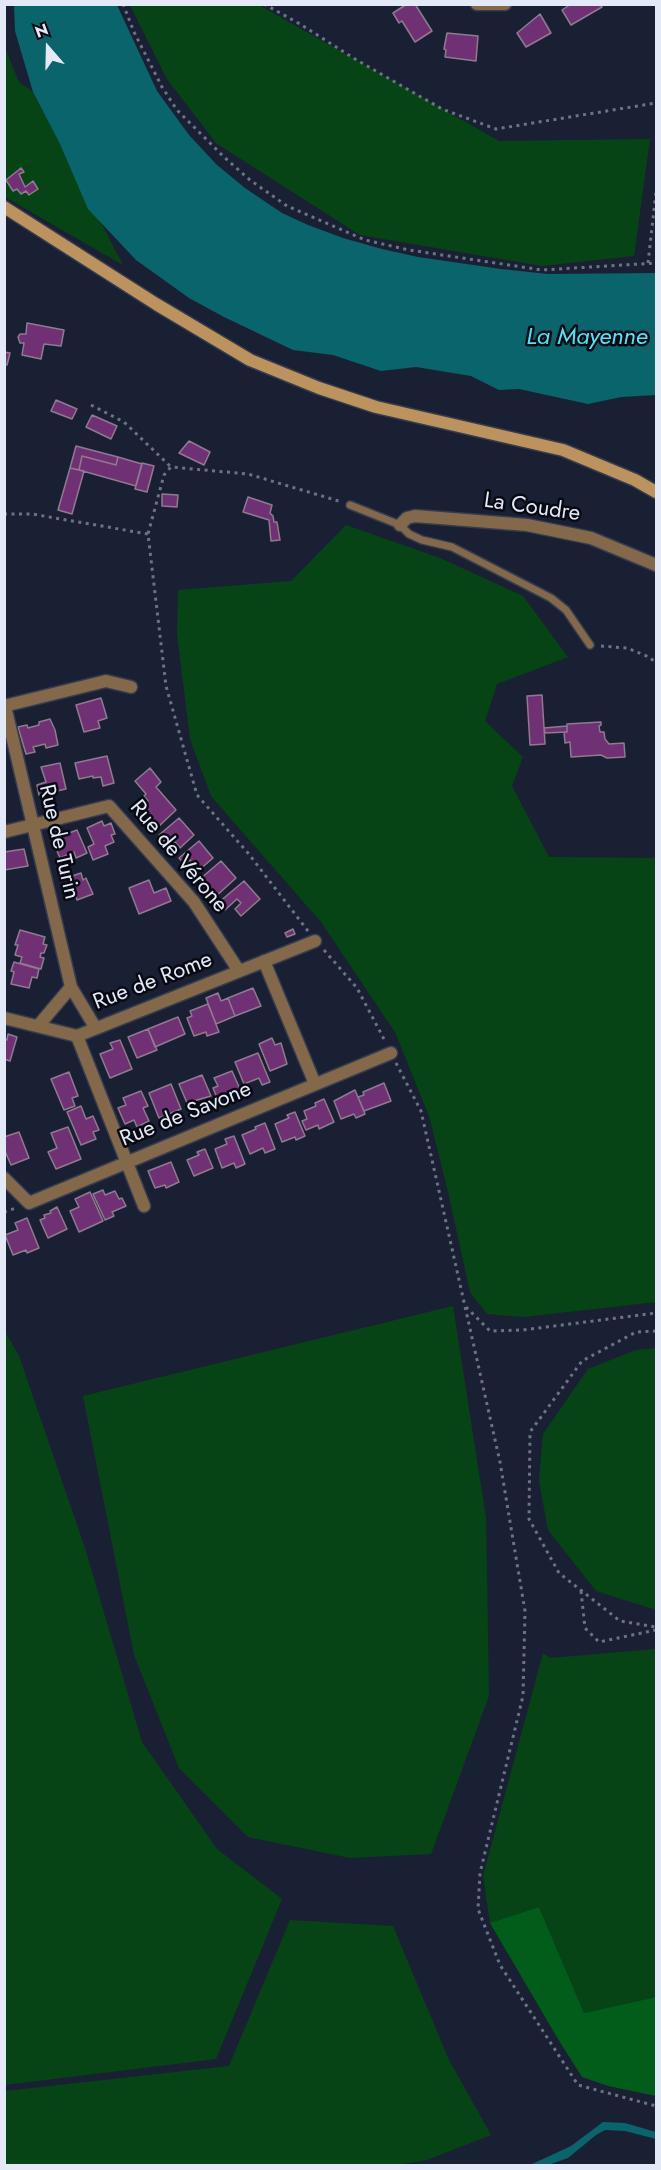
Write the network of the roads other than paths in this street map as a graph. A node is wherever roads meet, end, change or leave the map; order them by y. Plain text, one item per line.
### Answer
1 (477, 4) edge
2 (505, 4) edge
3 (4, 207) edge
4 (657, 492) edge
5 (350, 504) road end
6 (400, 525) junction
7 (657, 566) edge
8 (590, 645) road end
9 (131, 687) dead end
10 (5, 706) edge
11 (32, 825) junction
12 (4, 832) edge
13 (315, 941) road end
14 (264, 961) junction
15 (239, 971) junction
16 (71, 987) junction
17 (4, 1018) edge
18 (38, 1026) junction
19 (95, 1027) junction
20 (77, 1036) junction
21 (391, 1053) road end
22 (315, 1084) junction
23 (127, 1162) junction
24 (4, 1178) edge
25 (144, 1206) dead end

1 - 2 street
3 - 4 street
5 - 6 lane
6 - 7 street, La Coudre
6 - 8 lane
9 - 10 street
10 - 11 street, Rue de Turin
11 - 12 street
11 - 15 street, Rue de Vérone
11 - 16 street, Rue de Turin
13 - 14 street, Rue de Rome
14 - 15 street, Rue de Rome
14 - 22 street
15 - 19 street, Rue de Rome
16 - 18 street
16 - 19 street, Rue de Turin
17 - 18 street, Rue de Rome
18 - 20 street, Rue de Rome
19 - 20 street, Rue de Rome
20 - 23 street
21 - 22 street, Rue de Savone
22 - 23 street, Rue de Savone
23 - 24 street, Rue de Savone
23 - 25 street

